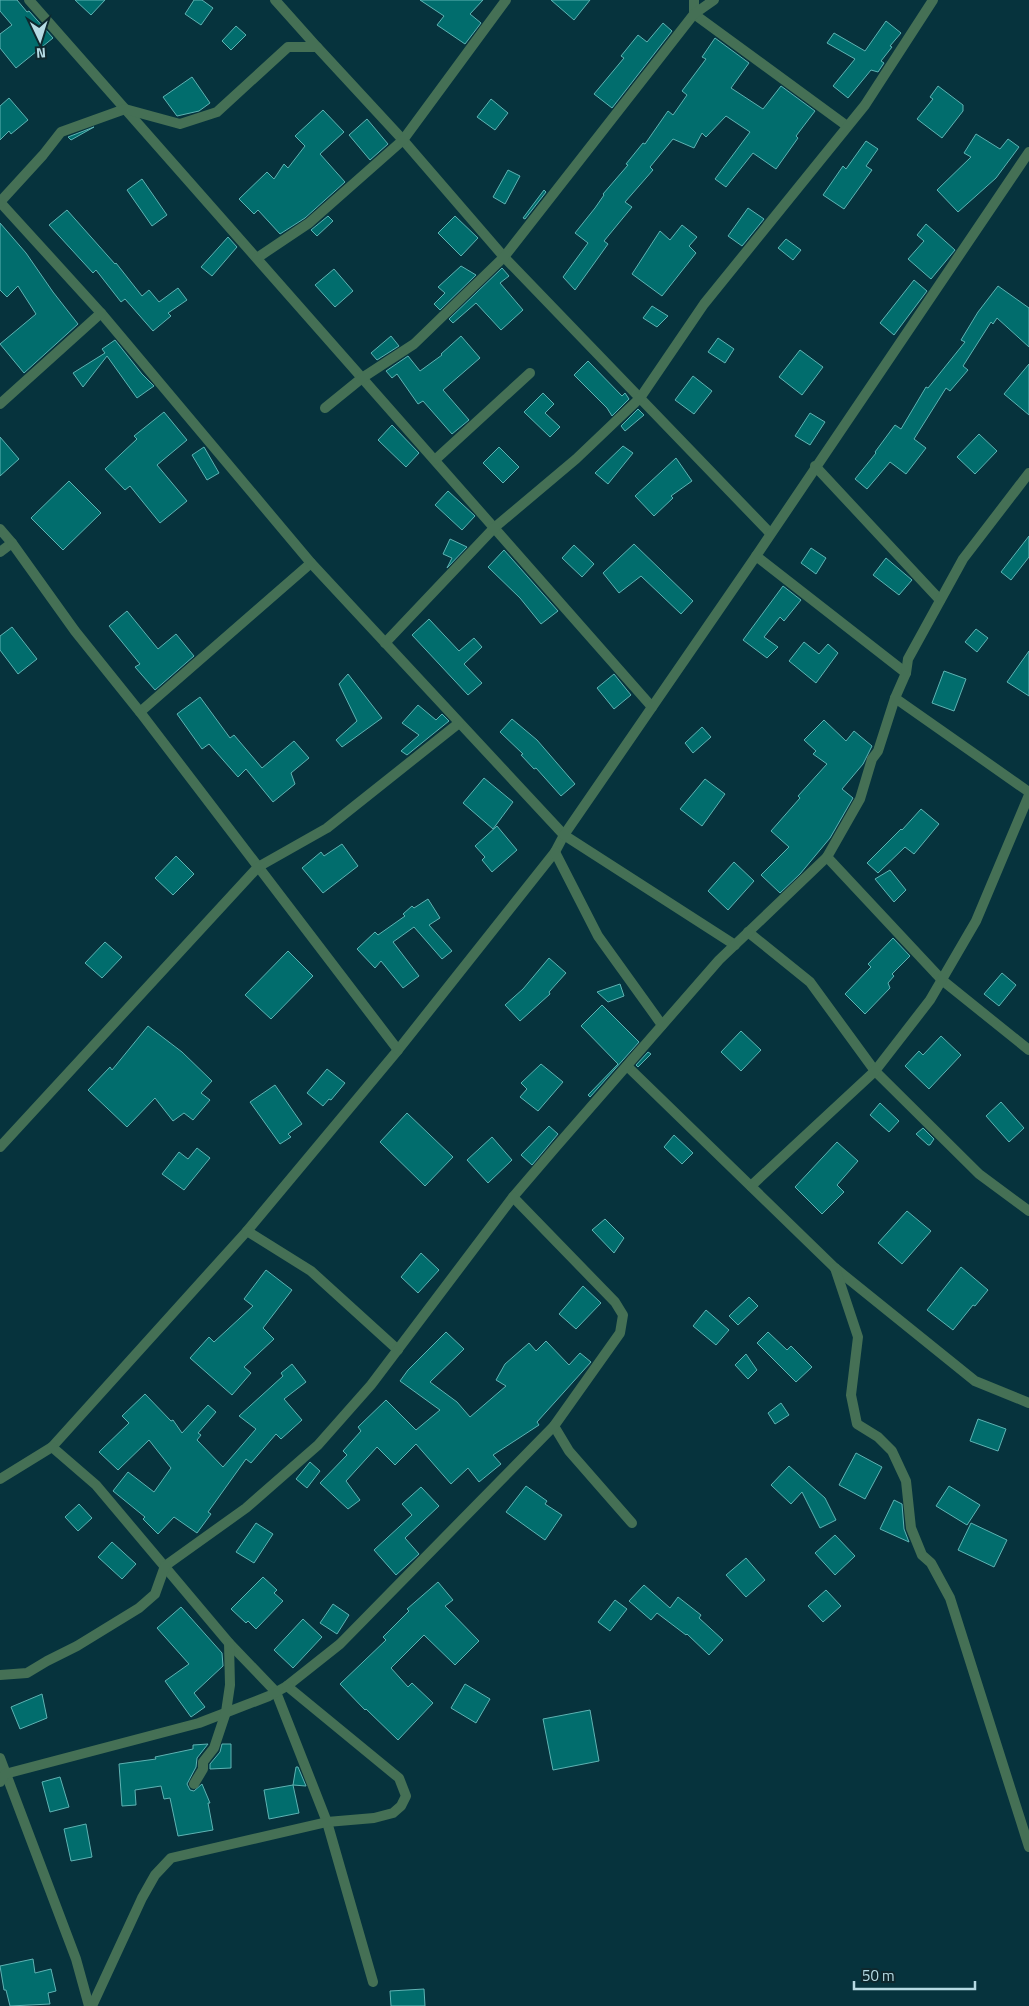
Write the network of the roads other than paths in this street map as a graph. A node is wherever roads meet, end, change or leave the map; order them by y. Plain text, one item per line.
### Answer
1 (29, 0) edge
2 (275, 0) edge
3 (506, 0) edge
4 (694, 0) edge
5 (714, 0) edge
6 (933, 0) edge
7 (694, 14) junction
8 (317, 47) junction
9 (125, 109) junction
10 (847, 126) junction
11 (404, 140) junction
12 (1029, 152) edge
13 (0, 202) edge
14 (257, 258) junction
15 (504, 258) junction
16 (101, 313) junction
17 (530, 373) dead end
18 (362, 378) junction
19 (640, 398) junction
20 (0, 404) edge
21 (325, 408) dead end
22 (434, 460) junction
23 (815, 466) junction
24 (1029, 474) edge
25 (494, 528) junction
26 (0, 529) edge
27 (770, 533) junction
28 (12, 543) junction
29 (0, 552) edge
30 (756, 556) junction
31 (311, 562) junction
32 (940, 600) junction
33 (384, 643) junction
34 (906, 673) junction
35 (894, 698) junction
36 (652, 707) junction
37 (140, 712) junction
38 (459, 723) junction
39 (1029, 794) edge
40 (564, 835) junction
41 (555, 852) junction
42 (827, 857) junction
43 (258, 867) junction
44 (748, 932) junction
45 (735, 945) junction
46 (942, 980) junction
47 (662, 1025) junction
48 (398, 1050) junction
49 (1029, 1050) edge
50 (627, 1066) junction
51 (875, 1071) junction
52 (0, 1148) edge
53 (751, 1186) junction
54 (513, 1197) junction
55 (1029, 1211) edge
56 (247, 1231) junction
57 (835, 1268) junction
58 (398, 1350) junction
59 (1029, 1403) edge
60 (554, 1426) junction
61 (52, 1447) junction
62 (0, 1479) edge
63 (632, 1523) dead end
64 (165, 1566) junction
65 (229, 1643) junction
66 (0, 1675) edge
67 (286, 1686) junction
68 (276, 1692) junction
69 (226, 1712) junction
70 (0, 1758) edge
71 (2, 1778) edge
72 (194, 1784) dead end
73 (327, 1822) junction
74 (1029, 1847) edge
75 (373, 1982) dead end
76 (91, 2006) edge

1 - 9 street
2 - 8 street
3 - 11 street
4 - 7 street
5 - 7 street
6 - 10 street
7 - 10 street
7 - 15 street
8 - 9 street
8 - 11 street
9 - 13 street
9 - 14 street
10 - 19 street
11 - 14 street
11 - 15 street
12 - 23 street
13 - 16 street
14 - 18 street
15 - 18 street
15 - 19 street
16 - 20 street
16 - 31 street
17 - 22 street
18 - 21 street
18 - 22 street
19 - 25 street
19 - 27 street
22 - 25 street
23 - 27 street
23 - 32 street
24 - 32 street
25 - 33 street
25 - 36 street
26 - 28 street
27 - 30 street
28 - 29 street
28 - 37 street
30 - 34 street
30 - 36 street
31 - 33 street
31 - 37 street
32 - 34 street
33 - 38 street
34 - 35 street
35 - 39 street
35 - 42 street
36 - 40 street
37 - 43 street
38 - 40 street
38 - 43 street
39 - 46 street
40 - 41 street
40 - 45 street
41 - 47 street
41 - 48 street
42 - 44 street
42 - 46 street
43 - 48 street
43 - 52 street
44 - 45 street
44 - 51 street
45 - 47 street
46 - 49 street
46 - 51 street
47 - 50 street
48 - 56 street
50 - 53 street
50 - 54 street
51 - 53 street
51 - 55 street
53 - 57 street
54 - 58 street
54 - 60 street
56 - 58 street
56 - 61 street
57 - 59 street
57 - 74 street
58 - 64 street
60 - 63 street
60 - 67 street
61 - 62 street
61 - 64 street
64 - 65 street
64 - 66 street
65 - 68 street
65 - 69 street
67 - 68 street
67 - 73 street
68 - 69 street
68 - 73 street
69 - 71 street
69 - 72 street
70 - 71 street
71 - 76 street
73 - 75 street
73 - 76 street

